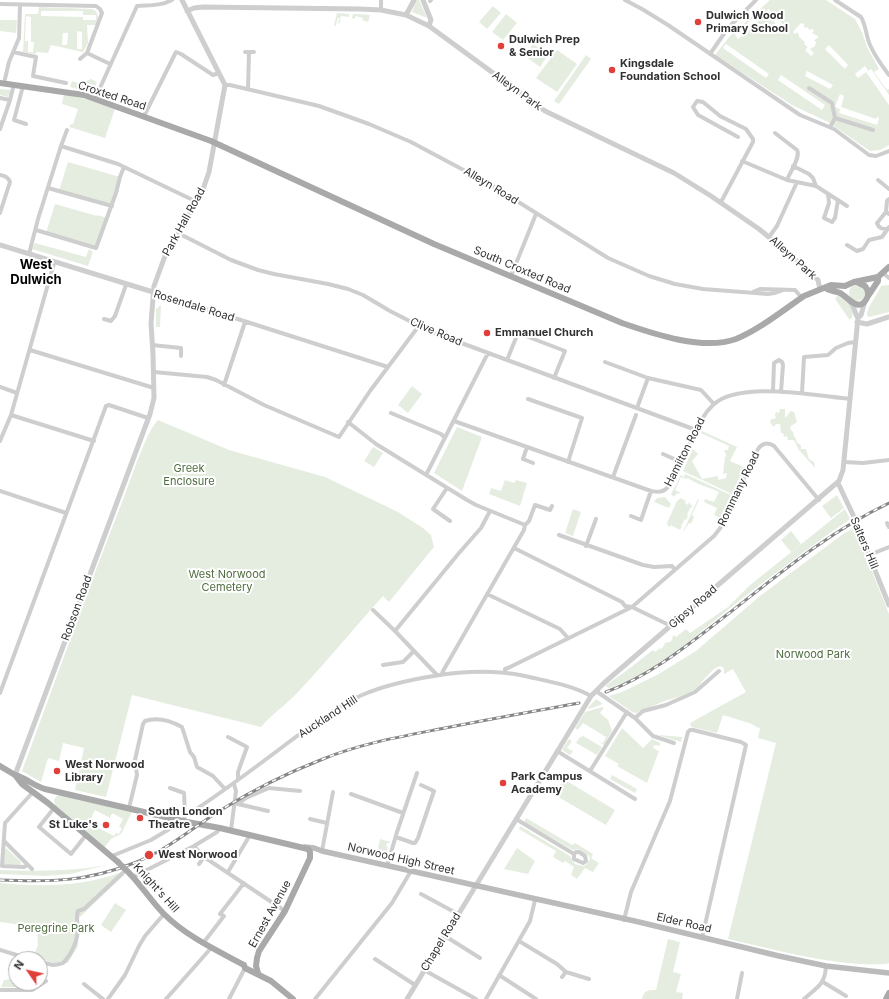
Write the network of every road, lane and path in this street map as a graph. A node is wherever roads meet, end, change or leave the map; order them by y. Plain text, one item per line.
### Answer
1 (172, 0) edge
2 (182, 0) edge
3 (381, 0) edge
4 (414, 0) edge
5 (423, 0) edge
6 (625, 0) edge
7 (756, 0) edge
8 (835, 0) edge
9 (0, 4) edge
10 (20, 5) junction
11 (380, 10) junction
12 (187, 11) junction
13 (406, 15) junction
14 (428, 26) junction
15 (13, 52) junction
16 (87, 52) junction
17 (254, 52) dead end
18 (710, 54) junction
19 (80, 59) dead end
20 (110, 64) junction
21 (219, 73) junction
22 (889, 75) edge
23 (2, 83) edge
24 (66, 83) dead end
25 (14, 84) junction
26 (225, 85) junction
27 (23, 86) junction
28 (809, 88) dead end
29 (248, 89) junction
30 (0, 98) edge
31 (95, 99) junction
32 (10, 100) junction
33 (144, 116) junction
34 (835, 118) junction
35 (26, 124) dead end
36 (830, 127) junction
37 (0, 129) edge
38 (67, 130) dead end
39 (873, 130) dead end
40 (775, 133) dead end
41 (738, 138) dead end
42 (214, 143) junction
43 (61, 146) junction
44 (889, 150) edge
45 (742, 161) junction
46 (793, 166) junction
47 (124, 167) junction
48 (0, 175) edge
49 (787, 180) junction
50 (878, 180) dead end
51 (797, 182) junction
52 (816, 186) junction
53 (48, 188) junction
54 (889, 189) edge
55 (828, 194) junction
56 (889, 199) edge
57 (838, 200) junction
58 (197, 202) junction
59 (720, 202) junction
60 (112, 206) junction
61 (847, 206) dead end
62 (0, 213) edge
63 (888, 213) edge
64 (536, 214) junction
65 (888, 228) edge
66 (36, 230) junction
67 (178, 234) junction
68 (769, 237) junction
69 (0, 245) edge
70 (847, 245) dead end
71 (29, 254) junction
72 (54, 263) junction
73 (889, 267) edge
74 (881, 275) junction
75 (510, 276) junction
76 (889, 278) edge
77 (858, 282) junction
78 (851, 284) junction
79 (126, 285) junction
80 (823, 288) junction
81 (153, 292) junction
82 (802, 298) junction
83 (866, 299) junction
84 (849, 301) junction
85 (889, 317) edge
86 (104, 319) dead end
87 (858, 320) junction
88 (245, 322) junction
89 (418, 326) junction
90 (856, 342) junction
91 (152, 345) junction
92 (30, 350) junction
93 (488, 353) junction
94 (181, 356) dead end
95 (507, 360) junction
96 (605, 362) dead end
97 (388, 367) junction
98 (154, 372) junction
99 (554, 378) junction
100 (648, 378) junction
101 (224, 385) junction
102 (0, 387) edge
103 (154, 388) junction
104 (772, 391) junction
105 (781, 392) junction
106 (17, 393) junction
107 (802, 394) junction
108 (528, 399) dead end
109 (850, 399) junction
110 (714, 404) junction
111 (638, 408) junction
112 (391, 413) dead end
113 (11, 415) junction
114 (636, 415) dead end
115 (148, 418) junction
116 (454, 421) junction
117 (348, 422) junction
118 (696, 430) junction
119 (445, 438) junction
120 (94, 440) junction
121 (0, 441) edge
122 (528, 448) junction
123 (663, 454) dead end
124 (889, 460) edge
125 (568, 462) junction
126 (681, 462) junction
127 (844, 462) junction
128 (533, 463) dead end
129 (426, 475) junction
130 (613, 477) junction
131 (838, 483) junction
132 (447, 488) junction
133 (0, 491) edge
134 (651, 491) junction
135 (819, 500) junction
136 (552, 506) dead end
137 (490, 511) junction
138 (66, 513) junction
139 (631, 516) dead end
140 (596, 519) dead end
141 (450, 521) dead end
142 (525, 525) junction
143 (559, 535) dead end
144 (586, 546) junction
145 (889, 546) edge
146 (514, 548) junction
147 (869, 555) junction
148 (675, 570) junction
149 (487, 594) junction
150 (889, 605) edge
151 (632, 607) junction
152 (373, 610) dead end
153 (671, 626) junction
154 (395, 631) junction
155 (568, 638) junction
156 (414, 651) junction
157 (383, 665) dead end
158 (719, 671) dead end
159 (505, 673) junction
160 (442, 674) junction
161 (437, 675) junction
162 (596, 691) junction
163 (0, 693) edge
164 (591, 696) junction
165 (626, 712) junction
166 (635, 718) junction
167 (228, 737) dead end
168 (674, 743) dead end
169 (557, 751) junction
170 (0, 766) edge
171 (590, 771) junction
172 (418, 773) dead end
173 (15, 775) junction
174 (238, 780) junction
175 (234, 784) junction
176 (421, 785) dead end
177 (170, 788) dead end
178 (225, 790) junction
179 (55, 791) junction
180 (300, 791) dead end
181 (33, 792) junction
182 (333, 792) dead end
183 (351, 794) dead end
184 (635, 799) dead end
185 (48, 803) junction
186 (237, 804) junction
187 (54, 808) junction
188 (129, 808) junction
189 (268, 811) dead end
190 (185, 814) junction
191 (403, 814) junction
192 (310, 819) dead end
193 (516, 819) junction
194 (176, 820) junction
195 (184, 821) junction
196 (327, 823) junction
197 (220, 828) junction
198 (231, 830) junction
199 (86, 835) junction
200 (250, 835) junction
201 (396, 837) junction
202 (4, 841) junction
203 (194, 846) junction
204 (304, 847) junction
205 (322, 851) junction
206 (574, 854) dead end
207 (112, 856) junction
208 (204, 857) junction
209 (310, 858) junction
210 (199, 864) dead end
211 (27, 865) junction
212 (387, 866) junction
213 (32, 869) dead end
214 (125, 869) junction
215 (410, 871) junction
216 (228, 872) junction
217 (134, 878) junction
218 (244, 883) junction
219 (476, 886) junction
220 (421, 894) dead end
221 (535, 900) junction
222 (285, 911) junction
223 (164, 914) junction
224 (458, 914) junction
225 (624, 920) junction
226 (445, 936) junction
227 (702, 938) junction
228 (519, 941) junction
229 (204, 942) junction
230 (212, 947) junction
231 (257, 958) junction
232 (480, 958) dead end
233 (375, 959) dead end
234 (48, 964) edge
235 (245, 966) junction
236 (826, 966) junction
237 (424, 970) junction
238 (566, 972) junction
239 (258, 973) junction
240 (742, 973) dead end
241 (889, 973) edge
242 (499, 975) junction
243 (562, 977) dead end
244 (589, 979) dead end
245 (822, 982) junction
246 (84, 984) dead end
247 (415, 985) junction
248 (889, 993) edge
249 (846, 996) dead end
250 (103, 999) edge
251 (108, 999) edge
252 (166, 999) edge
253 (229, 999) edge
254 (293, 999) edge
255 (315, 999) edge
256 (407, 999) edge
257 (476, 999) edge
258 (486, 999) edge
259 (536, 999) edge
260 (737, 999) edge
261 (804, 999) edge
262 (886, 999) edge

1 - 20 street
2 - 12 street
3 - 11 street
4 - 13 street
5 - 14 street
6 - 18 street
7 - 18 street
8 - 22 street
9 - 10 street
10 - 15 street
10 - 16 street
11 - 12 street, Alleyn Park
11 - 13 street, Alleyn Park
12 - 21 street
13 - 14 street, Alleyn Park
14 - 59 street, Alleyn Park
15 - 23 street
15 - 24 street
16 - 19 street
16 - 20 street
17 - 29 street
18 - 36 street
20 - 31 street
21 - 26 street
21 - 33 street
23 - 25 main road, Croxted Road
25 - 27 main road, Croxted Road
25 - 32 street
26 - 29 street, Alleyn Road
26 - 42 street, Park Hall Road
27 - 31 main road, Croxted Road
27 - 35 street
28 - 34 street
29 - 64 street, Alleyn Road
30 - 32 street
31 - 33 main road, Croxted Road
32 - 37 street
33 - 42 main road, Croxted Road
34 - 36 street
34 - 39 street
36 - 44 street
38 - 43 street
40 - 46 street
41 - 45 street
42 - 58 street, Park Hall Road
42 - 75 main road, South Croxted Road
43 - 47 street
43 - 53 street
45 - 49 street
45 - 59 street
46 - 49 street
46 - 52 street
47 - 58 street
47 - 60 street
48 - 62 street
49 - 51 street
50 - 54 street
51 - 52 street
51 - 68 street
52 - 55 street
53 - 60 street
53 - 66 street
55 - 57 street
55 - 57 street
56 - 63 street
57 - 61 street
58 - 67 street, Park Hall Road
59 - 68 street, Alleyn Park
60 - 66 street
63 - 65 street
64 - 75 street
64 - 82 street, Alleyn Road
65 - 70 street
66 - 71 street
67 - 81 street, Park Hall Road
67 - 89 street, Clive Road
68 - 80 street, Alleyn Park
69 - 71 street, Rosendale Road
71 - 72 street, Rosendale Road
72 - 79 street, Rosendale Road
72 - 92 street
73 - 74 main road
74 - 76 street
74 - 77 main road
74 - 83 main road
75 - 82 main road, South Croxted Road
77 - 78 main road
77 - 83 main road
78 - 80 main road, South Croxted Road
78 - 84 main road
79 - 81 street, Rosendale Road
79 - 86 street
80 - 82 main road, South Croxted Road
80 - 84 main road
81 - 88 street, Rosendale Road
81 - 91 street, Park Hall Road
83 - 84 main road
83 - 87 street
84 - 87 street
85 - 87 street
87 - 90 street
88 - 97 street, Rosendale Road
88 - 101 street
89 - 93 street, Clive Road
89 - 97 street
90 - 107 street
90 - 109 street
91 - 94 street
91 - 98 street, Park Hall Road
92 - 103 street
92 - 106 street
93 - 95 street, Clive Road
93 - 116 street
95 - 99 street, Clive Road
95 - 99 street
96 - 100 street
97 - 117 street
98 - 101 street
98 - 103 street, Park Hall Road
99 - 111 street, Clive Road
100 - 110 street
100 - 111 street
101 - 117 street
102 - 106 street
103 - 115 street, Park Hall Road
104 - 105 street, Hamilton Road
104 - 105 street
104 - 110 street, Hamilton Road
105 - 107 street, Hamilton Road
106 - 113 street
107 - 109 street, Hamilton Road
108 - 125 street
109 - 127 street
110 - 118 street, Hamilton Road
111 - 118 street, Clive Road
112 - 119 street
113 - 120 street
113 - 121 street
114 - 130 street
115 - 120 street
115 - 173 street, Robson Road
116 - 119 street
116 - 122 street, Hamilton Road
117 - 129 street
118 - 126 street, Hamilton Road
119 - 129 street
120 - 138 street
122 - 125 street, Hamilton Road
122 - 128 street
123 - 126 street
124 - 127 street
125 - 130 street, Hamilton Road
126 - 134 street, Hamilton Road
127 - 131 street
129 - 132 street
130 - 134 street, Hamilton Road
131 - 135 street, Gipsy Road
131 - 147 street, Salters Hill, bridge
132 - 137 street
132 - 141 street
133 - 138 street
134 - 139 street
135 - 148 street, Rommany Road
135 - 153 street, Gipsy Road
136 - 142 street
137 - 142 street
137 - 154 street
138 - 163 street
140 - 144 street
142 - 146 street
143 - 144 street
144 - 148 street
145 - 147 street
146 - 149 street
146 - 151 street
147 - 150 street, Salters Hill
148 - 151 street
149 - 155 street
149 - 160 street
151 - 153 street
151 - 155 street
152 - 154 street
153 - 162 street, Gipsy Road
154 - 156 street
155 - 159 street
156 - 157 street
156 - 161 street
158 - 166 street
159 - 160 street, Auckland Hill
159 - 164 street, Auckland Hill
160 - 161 street, Auckland Hill
161 - 174 street, Auckland Hill
162 - 164 street, Gipsy Road
162 - 165 street
164 - 169 street, Gipsy Road
165 - 166 street
165 - 171 street
166 - 168 street
167 - 174 street
169 - 171 street
169 - 193 street, Gipsy Road
170 - 173 main road
171 - 184 street
172 - 191 street
173 - 179 main road
173 - 181 main road, Knight's Hill
174 - 175 street, Auckland Hill
175 - 178 street, Auckland Hill
175 - 186 street
176 - 201 street
177 - 190 street
178 - 188 street
178 - 190 street, Auckland Hill
179 - 185 main road
179 - 188 main road
180 - 186 street
181 - 185 main road, Knight's Hill
181 - 202 street
182 - 196 street
183 - 191 street
185 - 187 main road, Knight's Hill
186 - 189 street
186 - 198 street
187 - 199 main road, Knight's Hill
187 - 199 street
188 - 194 main road
190 - 195 street
191 - 201 street
192 - 196 street
193 - 206 street
193 - 219 street, Gipsy Road
194 - 195 main road
194 - 207 street
195 - 197 main road
196 - 205 street
197 - 198 main road
197 - 203 street
198 - 200 main road
199 - 207 main road, Knight's Hill
200 - 204 main road
200 - 216 street
201 - 212 street
202 - 211 street
202 - 211 street
203 - 208 street
203 - 217 street
204 - 205 main road, Norwood High Street
204 - 209 main road
205 - 209 main road
205 - 212 main road, Norwood High Street
207 - 214 main road, Knight's Hill, bridge
208 - 210 street
208 - 216 street
209 - 222 main road, Ernest Avenue
211 - 213 street
212 - 215 main road, Norwood High Street
214 - 217 main road, Knight's Hill
214 - 234 street
215 - 219 main road, Norwood High Street
215 - 255 street
216 - 218 street
217 - 223 main road, Knight's Hill
218 - 222 street
218 - 229 street
219 - 221 main road, Elder Road
219 - 224 street, Chapel Road
220 - 224 street
221 - 225 main road, Elder Road
221 - 228 street
222 - 231 main road, Ernest Avenue
223 - 229 main road, Knight's Hill
223 - 251 street
224 - 226 street, Chapel Road
225 - 227 main road, Elder Road
225 - 227 street
226 - 232 street
226 - 237 street, Chapel Road
227 - 236 main road, Elder Road
228 - 238 street
228 - 242 street
229 - 230 main road, Knight's Hill
230 - 235 main road, Knight's Hill
230 - 252 street
231 - 235 main road, Ernest Avenue
231 - 239 main road, Ernest Avenue
233 - 247 street
235 - 239 main road, Knight's Hill
235 - 253 street
236 - 241 main road, Elder Road
236 - 245 street
237 - 247 street, Chapel Road
237 - 257 street
238 - 243 street
238 - 244 street
239 - 254 main road, Knight's Hill
240 - 260 street
242 - 258 street
242 - 259 street
245 - 249 street
245 - 261 street
246 - 250 street
247 - 256 street, Chapel Road
248 - 262 main road

